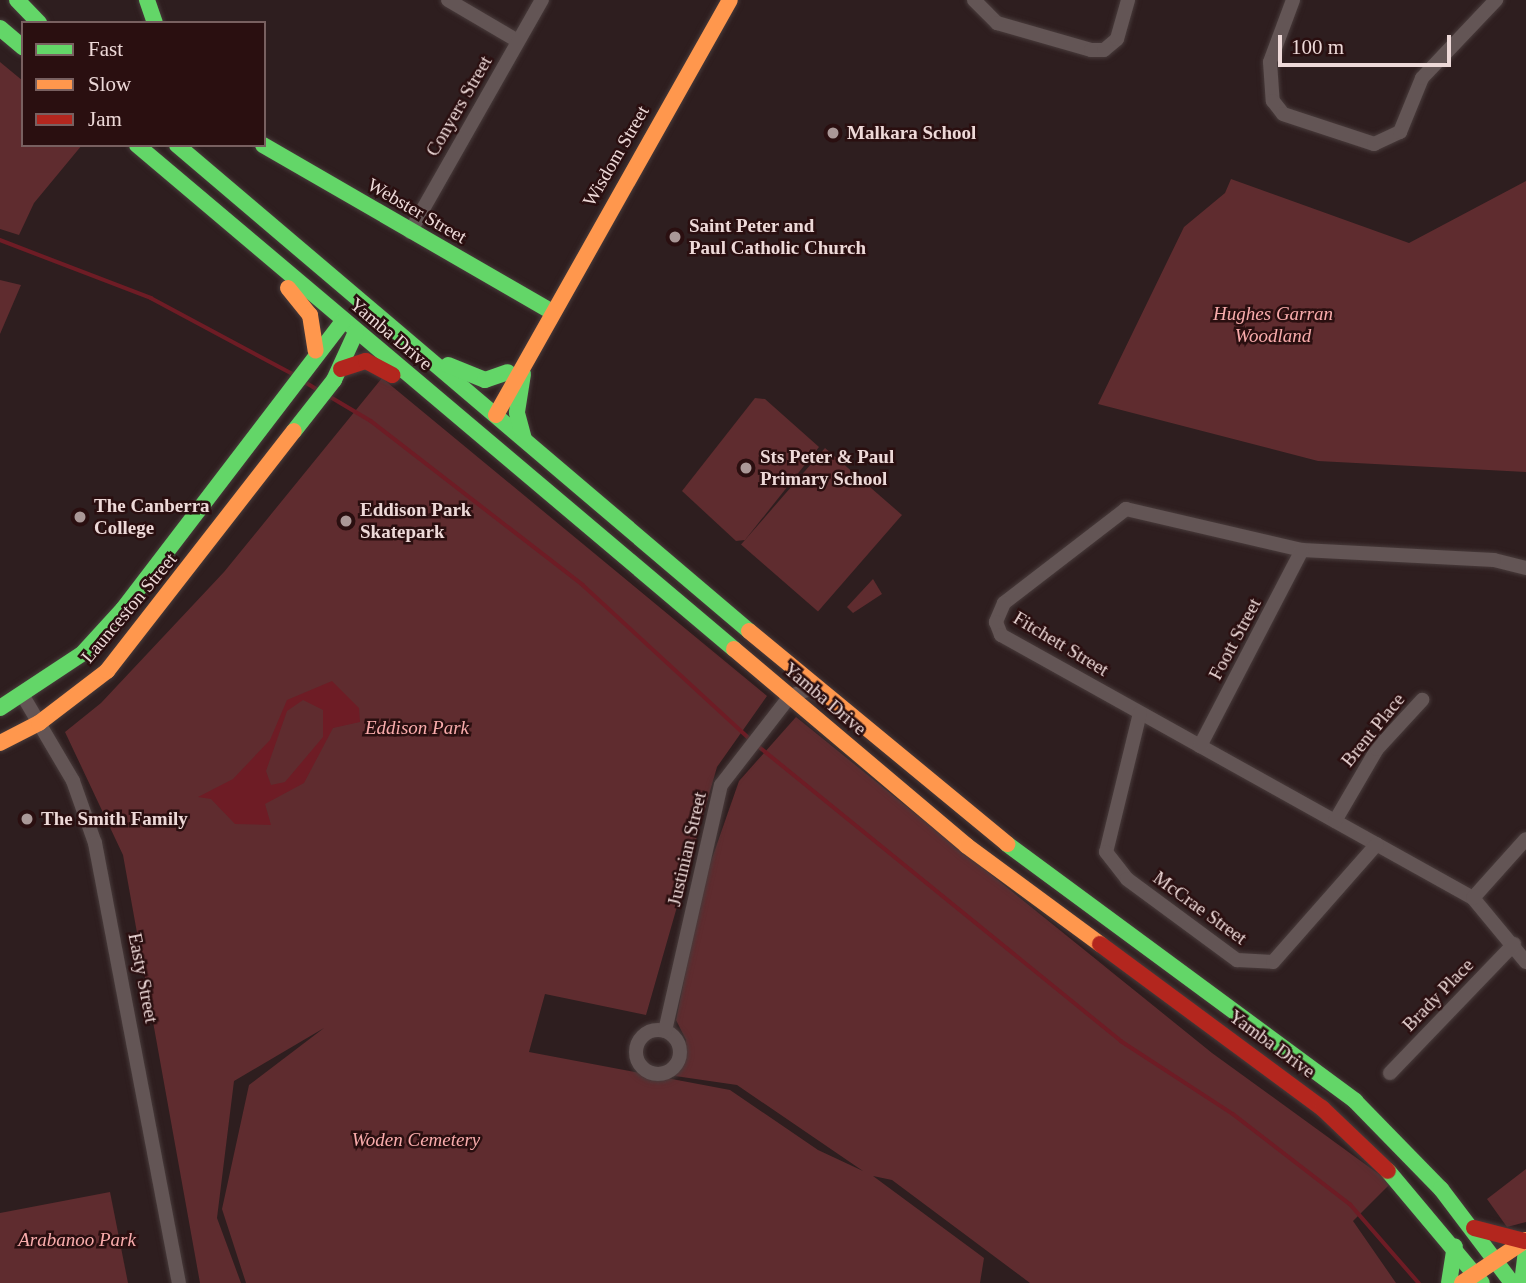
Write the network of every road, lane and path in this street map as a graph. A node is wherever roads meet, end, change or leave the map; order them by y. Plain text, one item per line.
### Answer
1 (17, 0) edge
2 (147, 0) edge
3 (447, 0) edge
4 (542, 0) edge
5 (730, 0) edge
6 (974, 0) edge
7 (1128, 0) edge
8 (1293, 0) edge
9 (1496, 0) edge
10 (37, 21) edge
11 (154, 21) edge
12 (0, 28) edge
13 (518, 41) junction
14 (21, 45) edge
15 (139, 147) edge
16 (179, 147) edge
17 (266, 147) edge
18 (410, 232) junction
19 (246, 238) junction
20 (365, 305) junction
21 (551, 312) junction
22 (343, 321) junction
23 (356, 332) junction
24 (421, 352) junction
25 (312, 358) junction
26 (516, 373) junction
27 (337, 374) junction
28 (436, 400) junction
29 (491, 411) junction
30 (473, 431) junction
31 (524, 439) junction
32 (1302, 550) junction
33 (1526, 568) edge
34 (765, 644) junction
35 (23, 696) junction
36 (790, 696) junction
37 (833, 701) junction
38 (1422, 701) dead end
39 (0, 708) edge
40 (1140, 713) junction
41 (39, 723) junction
42 (0, 743) edge
43 (1200, 746) junction
44 (1335, 821) junction
45 (1526, 839) edge
46 (1377, 844) junction
47 (1473, 898) junction
48 (1514, 944) junction
49 (1526, 962) edge
50 (665, 1031) dead end
51 (1390, 1073) dead end
52 (1472, 1227) junction
53 (1455, 1245) junction
54 (1525, 1246) edge
55 (1499, 1264) junction
56 (1480, 1280) edge
57 (178, 1283) edge
58 (1449, 1283) edge
59 (1462, 1283) edge
60 (1512, 1283) edge
61 (1522, 1283) edge

1 - 10 main road
2 - 11 main road
3 - 13 street
4 - 13 street, Conyers Street
5 - 21 main road, Wisdom Street
6 - 7 street
8 - 9 street
12 - 14 main road
13 - 18 street, Conyers Street
15 - 19 main road, Yamba Drive
16 - 20 main road, Yamba Drive
17 - 18 main road, Webster Street
18 - 21 main road, Webster Street
19 - 22 main road, Yamba Drive
19 - 25 main road
20 - 22 main road, Launceston Street
20 - 23 main road, Launceston Street
20 - 24 main road, Yamba Drive
21 - 26 main road, Wisdom Street
22 - 23 main road, Yamba Drive
22 - 25 main road, Launceston Street
23 - 27 main road, Launceston Street
23 - 28 main road, Yamba Drive
24 - 26 main road
24 - 29 main road, Yamba Drive
25 - 35 main road, Launceston Street
26 - 29 main road, Wisdom Street
26 - 31 main road
27 - 28 main road
27 - 41 main road, Launceston Street
28 - 30 main road, Yamba Drive
29 - 30 main road, Wisdom Street
29 - 31 main road, Yamba Drive
30 - 36 main road, Yamba Drive
31 - 34 main road, Yamba Drive
32 - 33 street, Fitchett Street
32 - 40 street, Fitchett Street
32 - 43 street, Foott Street
34 - 36 street
34 - 37 main road, Yamba Drive
35 - 39 main road, Launceston Street
35 - 41 street, Easty Street
36 - 37 street
36 - 50 street, Justinian Street
36 - 53 main road, Yamba Drive
37 - 52 main road, Yamba Drive
38 - 44 street, Brent Place
40 - 43 street, Fitchett Street
40 - 46 street, McCrae Street
41 - 42 main road, Launceston Street
41 - 57 street, Easty Street
43 - 44 street, Fitchett Street
44 - 46 street, Fitchett Street
45 - 47 street
46 - 47 street, Fitchett Street
47 - 48 street, Fitchett Street
48 - 49 street, Fitchett Street
48 - 51 street, Brady Place
52 - 54 main road
52 - 55 main road, Yamba Drive
53 - 56 main road, Yamba Drive
53 - 58 main road
54 - 55 main road
54 - 61 main road
55 - 56 main road
55 - 60 main road, Yamba Drive
56 - 59 main road

